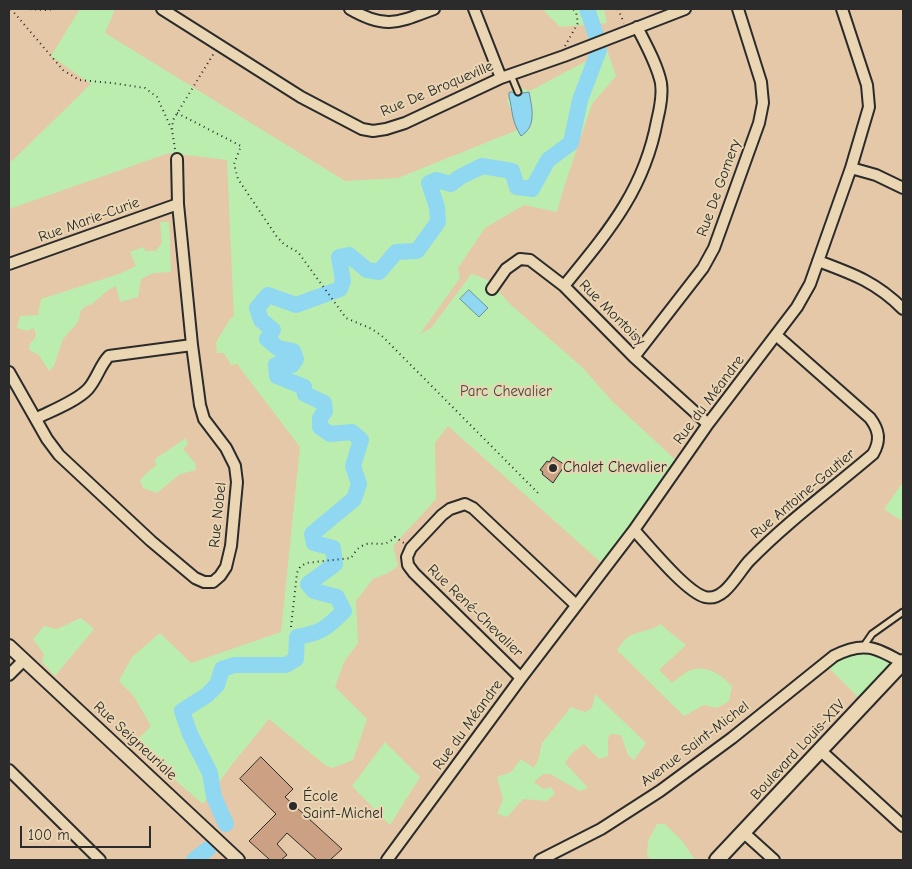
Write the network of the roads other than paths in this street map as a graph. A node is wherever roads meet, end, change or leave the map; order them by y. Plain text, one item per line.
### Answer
1 (162, 9) edge
2 (350, 9) edge
3 (434, 9) edge
4 (474, 9) edge
5 (685, 9) edge
6 (738, 9) edge
7 (842, 9) edge
8 (633, 29) junction
9 (506, 76) junction
10 (518, 92) dead end
11 (178, 159) road end
12 (851, 168) junction
13 (903, 188) edge
14 (178, 204) junction
15 (818, 261) junction
16 (9, 264) edge
17 (564, 286) junction
18 (492, 289) dead end
19 (903, 310) edge
20 (776, 335) junction
21 (192, 345) junction
22 (634, 357) junction
23 (9, 372) edge
24 (37, 418) junction
25 (708, 424) junction
26 (634, 530) junction
27 (576, 605) junction
28 (903, 612) edge
29 (9, 646) edge
30 (863, 647) junction
31 (24, 660) junction
32 (903, 662) edge
33 (9, 675) edge
34 (522, 678) junction
35 (820, 750) junction
36 (9, 770) edge
37 (903, 826) edge
38 (743, 832) junction
39 (100, 860) edge
40 (238, 860) edge
41 (387, 860) edge
42 (540, 860) edge
43 (717, 860) edge
44 (774, 860) edge

1 - 9 street, Rue De Broqueville
2 - 3 street
4 - 9 street
5 - 8 street, Rue De Broqueville
6 - 22 street, Rue De Gomery
7 - 12 street, Rue du Méandre
8 - 9 street, Rue De Broqueville
8 - 17 street
9 - 10 lane
11 - 14 street, Rue Nobel
12 - 13 street
12 - 15 street, Rue du Méandre
14 - 16 street, Rue Marie-Curie
14 - 21 street, Rue Nobel
15 - 19 street
15 - 20 street, Rue du Méandre
17 - 18 street, Rue Montoisy
17 - 22 street, Rue Montoisy
20 - 25 street, Rue du Méandre
20 - 26 street, Rue Antoine-Gautier
21 - 24 street
21 - 24 street, Rue Nobel
22 - 25 street, Rue Montoisy
23 - 24 street, Rue Nobel
25 - 26 street, Rue du Méandre
26 - 27 street, Rue du Méandre
27 - 34 street, Rue du Méandre
27 - 34 street, Rue René-Chevalier
28 - 30 lane
29 - 31 street, Rue Seigneuriale
30 - 32 street
30 - 42 street, Avenue Saint-Michel
31 - 33 street
31 - 40 street, Rue Seigneuriale
32 - 35 main road, Boulevard Louis-XIV
34 - 41 street, Rue du Méandre
35 - 37 street
35 - 38 main road, Boulevard Louis-XIV
36 - 39 street
38 - 43 main road, Boulevard Louis-XIV
38 - 44 street

